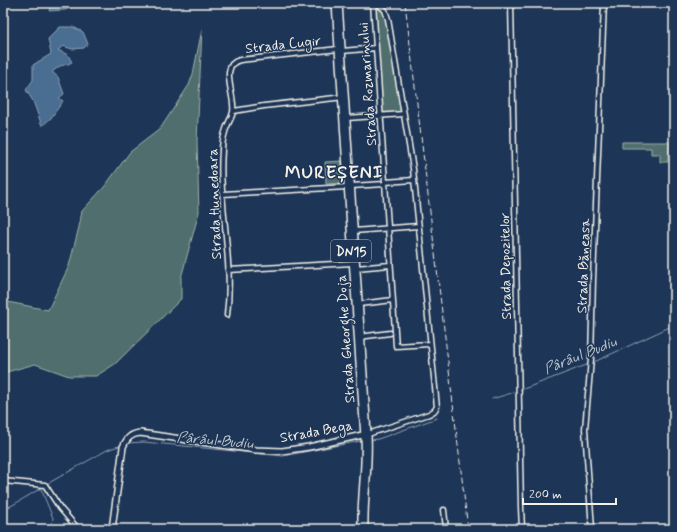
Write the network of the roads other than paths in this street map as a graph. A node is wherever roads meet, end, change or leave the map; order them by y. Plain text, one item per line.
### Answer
1 (335, 3) edge
2 (339, 3) edge
3 (373, 3) edge
4 (376, 3) edge
5 (511, 3) edge
6 (604, 3) edge
7 (376, 48) junction
8 (340, 50) junction
9 (343, 97) junction
10 (234, 111) junction
11 (404, 114) junction
12 (380, 116) junction
13 (347, 118) junction
14 (414, 180) junction
15 (385, 183) junction
16 (349, 187) junction
17 (223, 194) junction
18 (418, 226) junction
19 (388, 228) junction
20 (354, 231) junction
21 (352, 263) junction
22 (390, 265) junction
23 (356, 268) junction
24 (228, 270) junction
25 (392, 300) junction
26 (359, 304) junction
27 (227, 315) dead end
28 (390, 333) dead end
29 (359, 337) junction
30 (429, 344) junction
31 (366, 438) junction
32 (3, 480) edge
33 (444, 510) dead end
34 (78, 529) edge
35 (112, 529) edge
36 (361, 529) edge
37 (365, 529) edge
38 (446, 529) edge
39 (522, 529) edge
40 (592, 529) edge

1 - 8 main road, Strada Gheorghe Doja / DN15
2 - 8 main road, Strada Gheorghe Doja / DN15
3 - 7 street, Strada Rozmarinului
4 - 11 street, Strada Rozmarinului
5 - 39 street, Strada Depozitelor
6 - 40 street, Strada Băneasa
7 - 8 street
7 - 12 street, Strada Rozmarinului
8 - 9 main road, Strada Gheorghe Doja / DN15
8 - 10 street, Strada Cugir
9 - 10 street
9 - 13 main road, Strada Gheorghe Doja / DN15
9 - 16 main road, Strada Gheorghe Doja / DN15
10 - 17 street, Strada Hunedoara
11 - 12 street
11 - 14 street, Strada Rozmarinului
12 - 13 street
12 - 15 street, Strada Rozmarinului
13 - 16 main road, Strada Gheorghe Doja / DN15
14 - 15 street
14 - 18 street, Strada Rozmarinului
15 - 16 street
15 - 19 street, Strada Rozmarinului
16 - 17 street
16 - 20 main road, Strada Gheorghe Doja / DN15
16 - 21 main road, Strada Gheorghe Doja / DN15
17 - 24 street, Strada Hunedoara
18 - 19 street
18 - 30 street, Strada Rozmarinului
19 - 20 street
19 - 22 street, Strada Rozmarinului
20 - 23 main road, Strada Gheorghe Doja / DN15
21 - 24 street
21 - 29 main road, Strada Gheorghe Doja / DN15
22 - 23 street
22 - 25 street, Strada Rozmarinului
23 - 26 main road, Strada Gheorghe Doja / DN15
24 - 27 street, Strada Hunedoara
25 - 26 street
25 - 30 street, Strada Rozmarinului
26 - 29 main road, Strada Gheorghe Doja / DN15
28 - 29 street
29 - 31 main road, Strada Gheorghe Doja / DN15
30 - 31 street, Strada Rozmarinului
31 - 35 main road, Strada Bega
31 - 36 main road, Strada Gheorghe Doja / DN15
31 - 37 main road, Strada Gheorghe Doja / DN15
32 - 34 street
33 - 38 street

